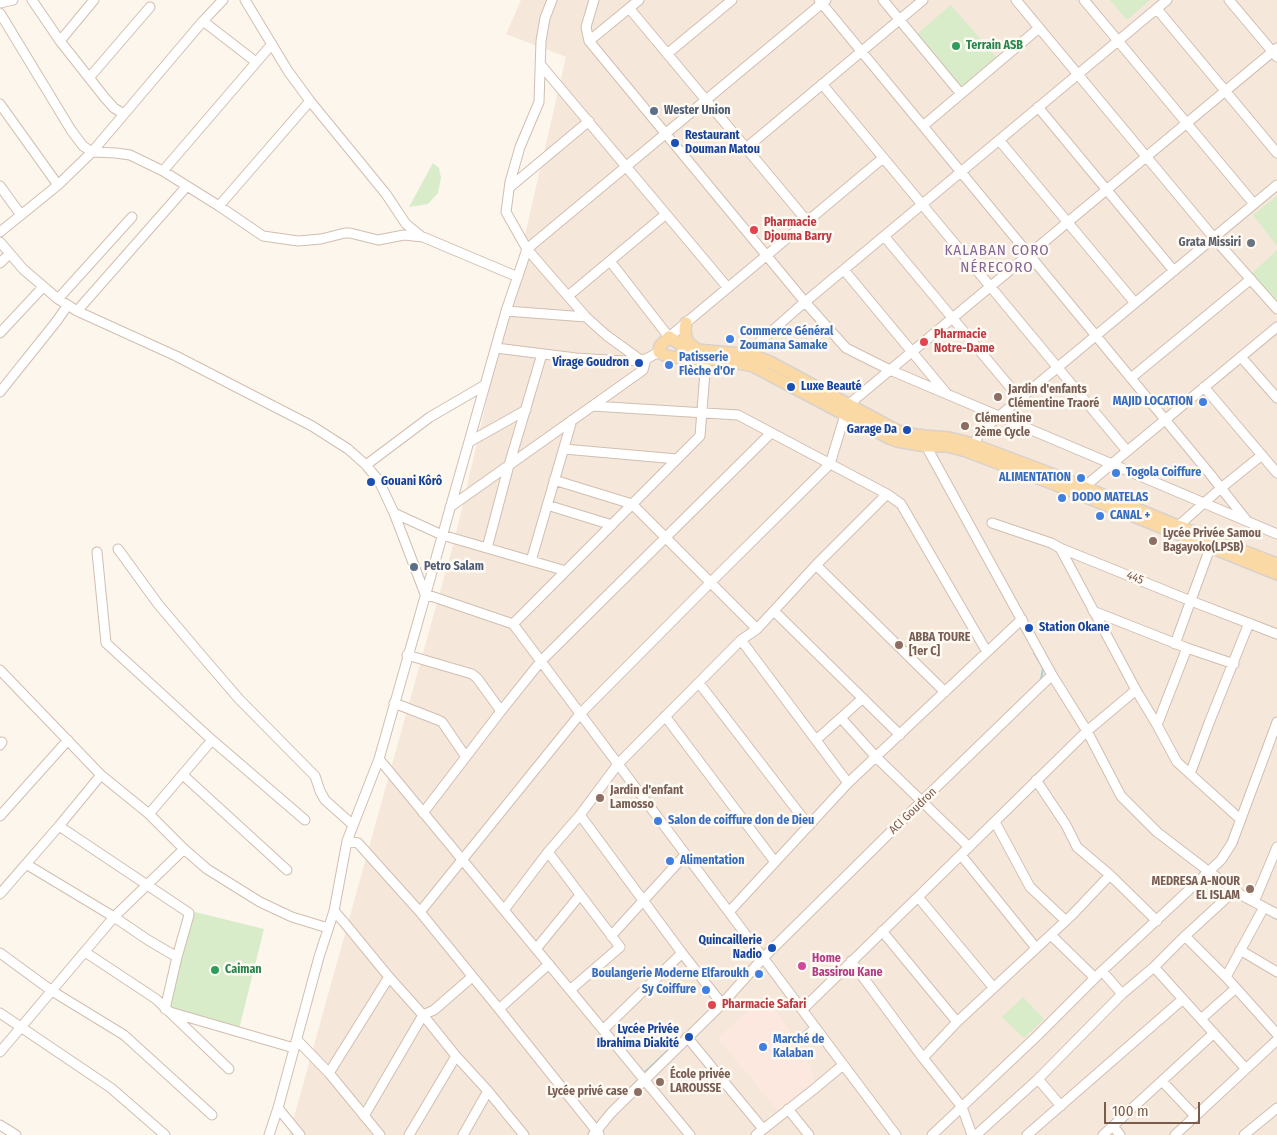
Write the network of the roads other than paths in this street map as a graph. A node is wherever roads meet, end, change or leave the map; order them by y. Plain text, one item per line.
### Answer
1 (14, 0) edge
2 (32, 0) edge
3 (94, 0) edge
4 (223, 0) edge
5 (245, 0) edge
6 (552, 0) edge
7 (594, 0) edge
8 (639, 0) edge
9 (732, 0) edge
10 (883, 0) edge
11 (923, 0) edge
12 (1016, 0) edge
13 (1084, 0) edge
14 (1167, 0) edge
15 (1229, 0) edge
16 (822, 1) edge
17 (0, 3) edge
18 (150, 7) dead end
19 (629, 8) junction
20 (1157, 9) junction
21 (0, 13) edge
22 (899, 20) junction
23 (203, 21) junction
24 (1039, 28) junction
25 (60, 41) junction
26 (589, 41) junction
27 (1118, 41) junction
28 (272, 44) junction
29 (861, 51) junction
30 (1276, 52) edge
31 (667, 54) junction
32 (256, 62) junction
33 (540, 64) junction
34 (1078, 75) junction
35 (89, 78) junction
36 (822, 84) junction
37 (1225, 91) junction
38 (961, 94) junction
39 (706, 100) junction
40 (310, 101) junction
41 (0, 104) edge
42 (1038, 108) junction
43 (124, 114) junction
44 (589, 121) junction
45 (1187, 123) junction
46 (923, 126) junction
47 (666, 134) junction
48 (999, 140) junction
49 (746, 148) junction
50 (92, 152) junction
51 (1277, 153) edge
52 (1146, 157) junction
53 (883, 158) junction
54 (626, 166) junction
55 (163, 171) junction
56 (961, 172) junction
57 (58, 185) junction
58 (1277, 185) edge
59 (0, 186) edge
60 (187, 186) junction
61 (510, 187) junction
62 (1107, 190) junction
63 (922, 204) junction
64 (1254, 204) junction
65 (219, 206) junction
66 (666, 214) junction
67 (21, 215) junction
68 (132, 217) dead end
69 (807, 221) junction
70 (1068, 222) junction
71 (0, 232) edge
72 (884, 236) junction
73 (422, 237) junction
74 (1214, 238) junction
75 (0, 242) edge
76 (527, 249) junction
77 (9, 254) junction
78 (766, 254) junction
79 (1029, 254) junction
80 (610, 261) junction
81 (0, 263) edge
82 (844, 270) junction
83 (1174, 271) junction
84 (518, 277) junction
85 (1251, 279) junction
86 (43, 287) junction
87 (990, 287) junction
88 (728, 288) junction
89 (568, 296) junction
90 (58, 298) junction
91 (805, 302) junction
92 (1135, 303) junction
93 (68, 305) junction
94 (1277, 309) edge
95 (77, 311) junction
96 (506, 311) junction
97 (586, 317) junction
98 (952, 318) junction
99 (686, 323) junction
100 (1277, 327) edge
101 (0, 334) edge
102 (1096, 336) junction
103 (669, 337) junction
104 (496, 348) junction
105 (697, 350) junction
106 (659, 352) junction
107 (912, 352) junction
108 (542, 354) junction
109 (746, 354) junction
110 (1242, 356) junction
111 (643, 359) junction
112 (706, 359) junction
113 (1058, 368) junction
114 (890, 370) junction
115 (1131, 378) junction
116 (485, 384) junction
117 (1204, 388) junction
118 (0, 392) edge
119 (949, 396) junction
120 (1277, 398) edge
121 (1020, 399) junction
122 (592, 406) junction
123 (526, 410) junction
124 (846, 410) junction
125 (702, 412) junction
126 (1000, 416) junction
127 (572, 420) junction
128 (1165, 420) junction
129 (771, 433) junction
130 (925, 441) junction
131 (469, 442) junction
132 (974, 445) junction
133 (564, 448) junction
134 (1127, 451) junction
135 (1262, 455) junction
136 (677, 459) junction
137 (830, 464) junction
138 (1111, 464) junction
139 (366, 465) junction
140 (509, 465) junction
141 (1277, 473) edge
142 (554, 480) junction
143 (1084, 487) junction
144 (1222, 488) junction
145 (887, 494) junction
146 (1204, 503) junction
147 (632, 504) junction
148 (547, 505) junction
149 (450, 507) junction
150 (394, 513) junction
151 (1247, 522) junction
152 (1277, 523) edge
153 (992, 524) dead end
154 (612, 525) junction
155 (1178, 526) junction
156 (1268, 530) junction
157 (1277, 534) edge
158 (442, 535) junction
159 (666, 538) junction
160 (487, 548) junction
161 (1060, 548) junction
162 (1210, 548) junction
163 (118, 549) dead end
164 (97, 552) dead end
165 (531, 561) junction
166 (1277, 564) edge
167 (816, 565) junction
168 (566, 571) junction
169 (1277, 574) edge
170 (710, 582) junction
171 (425, 594) junction
172 (1191, 601) junction
173 (1093, 610) junction
174 (774, 611) junction
175 (1022, 619) junction
176 (1250, 623) junction
177 (513, 624) junction
178 (757, 629) junction
179 (1277, 634) edge
180 (741, 640) junction
181 (1175, 644) junction
182 (1186, 648) junction
183 (987, 652) junction
184 (407, 655) junction
185 (541, 661) junction
186 (1234, 664) junction
187 (1, 672) edge
188 (1052, 675) junction
189 (698, 683) junction
190 (1136, 690) junction
191 (945, 692) junction
192 (863, 698) junction
193 (394, 703) junction
194 (501, 711) junction
195 (580, 714) junction
196 (665, 716) junction
197 (841, 718) junction
198 (1157, 725) junction
199 (1276, 728) edge
200 (1087, 731) junction
201 (900, 735) junction
202 (68, 740) junction
203 (212, 740) junction
204 (816, 740) junction
205 (466, 757) junction
206 (876, 757) junction
207 (379, 758) junction
208 (618, 764) junction
209 (1190, 774) junction
210 (102, 775) junction
211 (183, 775) junction
212 (1036, 780) junction
213 (848, 783) junction
214 (922, 801) junction
215 (423, 813) junction
216 (149, 814) junction
217 (580, 815) junction
218 (0, 816) edge
219 (1240, 819) junction
220 (304, 820) dead end
221 (995, 822) junction
222 (353, 825) junction
223 (59, 826) junction
224 (809, 826) junction
225 (347, 840) junction
226 (969, 847) junction
227 (1277, 847) edge
228 (184, 849) junction
229 (548, 852) junction
230 (685, 855) junction
231 (960, 855) junction
232 (463, 860) junction
233 (775, 862) junction
234 (26, 864) junction
235 (287, 870) dead end
236 (1208, 871) junction
237 (1110, 875) junction
238 (147, 884) junction
239 (1234, 891) junction
240 (0, 894) edge
241 (580, 895) junction
242 (918, 897) junction
243 (644, 900) junction
244 (1254, 902) junction
245 (1264, 907) junction
246 (504, 910) junction
247 (334, 911) junction
248 (1276, 911) edge
249 (420, 912) junction
250 (729, 912) junction
251 (114, 917) junction
252 (1066, 921) junction
253 (1157, 921) junction
254 (328, 928) junction
255 (882, 931) junction
256 (1050, 935) junction
257 (611, 936) junction
258 (1186, 936) junction
259 (536, 948) junction
260 (1036, 948) junction
261 (1240, 950) junction
262 (85, 952) junction
263 (0, 953) edge
264 (682, 953) junction
265 (178, 957) junction
266 (764, 958) junction
267 (851, 962) junction
268 (550, 964) junction
269 (1154, 967) junction
270 (1277, 972) edge
271 (1098, 975) junction
272 (389, 977) junction
273 (1226, 977) junction
274 (472, 978) junction
275 (993, 987) junction
276 (1236, 988) junction
277 (570, 990) junction
278 (52, 991) junction
279 (1122, 994) junction
280 (1183, 998) junction
281 (722, 1004) junction
282 (499, 1009) junction
283 (166, 1010) junction
284 (802, 1010) junction
285 (0, 1013) edge
286 (423, 1014) junction
287 (1201, 1019) junction
288 (956, 1022) junction
289 (21, 1027) junction
290 (816, 1028) junction
291 (603, 1030) junction
292 (1214, 1033) junction
293 (1277, 1034) edge
294 (687, 1037) junction
295 (804, 1037) dead end
296 (1277, 1040) edge
297 (295, 1044) junction
298 (0, 1052) edge
299 (456, 1056) junction
300 (923, 1058) junction
301 (843, 1065) junction
302 (229, 1069) dead end
303 (1246, 1069) junction
304 (329, 1073) junction
305 (1038, 1079) junction
306 (645, 1080) junction
307 (1162, 1081) junction
308 (488, 1091) junction
309 (1061, 1106) junction
310 (962, 1107) junction
311 (278, 1108) junction
312 (1277, 1108) edge
313 (788, 1109) junction
314 (212, 1115) dead end
315 (364, 1116) junction
316 (1195, 1116) junction
317 (0, 1125) edge
318 (1112, 1126) junction
319 (759, 1132) edge
320 (596, 1133) edge
321 (521, 1134) edge
322 (16, 1135) edge
323 (164, 1135) edge
324 (270, 1135) edge
325 (300, 1135) edge
326 (380, 1135) edge
327 (409, 1135) edge
328 (463, 1135) edge
329 (690, 1135) edge
330 (809, 1135) edge
331 (896, 1135) edge
332 (932, 1135) edge
333 (972, 1135) edge
334 (976, 1135) edge
335 (1027, 1135) edge
336 (1103, 1135) edge
337 (1120, 1135) edge
338 (1175, 1135) edge
339 (1244, 1135) edge

1 - 17 street
2 - 25 street
3 - 25 street
4 - 23 street
5 - 28 street
6 - 33 street
7 - 26 street
8 - 19 street
9 - 31 street
10 - 22 street
11 - 22 street
12 - 24 street
13 - 27 street
14 - 20 street
15 - 30 street
16 - 29 street
16 - 39 street
18 - 35 street
19 - 26 street
19 - 31 street
20 - 27 street
20 - 37 street
21 - 50 street
22 - 29 street
22 - 38 street
23 - 32 street
23 - 43 street
24 - 34 street
24 - 38 street
25 - 35 street
26 - 47 street
27 - 34 street
27 - 45 street
28 - 32 street
28 - 40 street
29 - 36 street
29 - 46 street
30 - 37 street
31 - 39 street
32 - 55 street
33 - 44 street
33 - 61 street
34 - 42 street
34 - 52 street
35 - 43 street
36 - 49 street
36 - 53 street
37 - 45 street
37 - 51 street
38 - 46 street
39 - 47 street
39 - 49 street
40 - 65 street
40 - 73 street
41 - 57 street
42 - 48 street
42 - 62 street
43 - 50 street
44 - 54 street
44 - 61 street
45 - 52 street
45 - 64 street
46 - 56 street
47 - 54 street
47 - 78 street
48 - 56 street
48 - 70 street
49 - 69 street
50 - 55 street
50 - 57 street
52 - 62 street
52 - 74 street
53 - 63 street
53 - 69 street
54 - 66 street
54 - 76 street
55 - 60 street
56 - 63 street
56 - 79 street
57 - 67 street
58 - 64 street
59 - 67 street
60 - 65 street
60 - 95 street
61 - 76 street
62 - 70 street
62 - 83 street
63 - 72 street
63 - 87 street
64 - 74 street
65 - 73 street
66 - 80 street
66 - 88 street
67 - 71 street
68 - 90 street
69 - 78 street
70 - 79 street
70 - 92 street
72 - 82 street
72 - 98 street
73 - 84 street
74 - 83 street
74 - 85 street
75 - 77 street
76 - 84 street
76 - 89 street
77 - 81 street
77 - 86 street
78 - 88 street
78 - 91 street
79 - 87 street
79 - 102 street
80 - 89 street
80 - 103 street
82 - 91 street
82 - 107 street
83 - 92 street
84 - 96 street
85 - 94 street
85 - 115 street
86 - 90 street
86 - 101 street
87 - 98 street
87 - 113 street
88 - 99 street
89 - 97 street
90 - 93 street
91 - 109 street
91 - 114 street
92 - 102 street
93 - 95 street
93 - 118 street
95 - 139 street
96 - 97 street
96 - 104 street
97 - 111 street
98 - 107 street
98 - 121 street
99 - 103 street
99 - 105 main road
100 - 110 street
102 - 113 street
102 - 115 street
103 - 105 main road
103 - 106 main road
104 - 108 street
104 - 116 street
105 - 109 main road
106 - 111 street
106 - 112 main road
107 - 114 street
107 - 119 street
108 - 111 street
108 - 123 street
109 - 124 main road
110 - 117 street
110 - 120 street
111 - 122 street
112 - 124 main road
112 - 125 street
113 - 121 street
113 - 134 street
114 - 119 street
114 - 124 street
115 - 128 street
116 - 131 street
116 - 139 street
117 - 128 street
117 - 135 street
119 - 126 street
121 - 126 street
122 - 125 street
122 - 127 street
123 - 131 street
123 - 140 street
124 - 130 main road
124 - 137 street
125 - 129 street
125 - 136 street
126 - 132 street
126 - 138 street
127 - 133 street
127 - 140 street
128 - 134 street
128 - 144 street
129 - 137 street
129 - 159 street
130 - 132 main road
130 - 162 main road
130 - 175 street
131 - 149 street
132 - 143 main road
133 - 136 street
133 - 142 street
134 - 138 street
135 - 141 street
135 - 144 street
136 - 147 street
137 - 145 street
137 - 170 street
138 - 143 street
138 - 146 street
139 - 150 street
140 - 149 street
140 - 160 street
142 - 147 street
142 - 148 street
143 - 155 main road
144 - 146 street
144 - 151 street
145 - 167 street
145 - 183 street
146 - 151 street
146 - 155 street
147 - 154 street
147 - 159 street
148 - 154 street
148 - 165 street
149 - 158 street
150 - 158 street
150 - 171 street
151 - 156 street
152 - 156 street
153 - 161 street, 445
154 - 168 street
155 - 166 main road
156 - 157 street
158 - 160 street
158 - 171 street
159 - 170 street
159 - 185 street
160 - 165 street
161 - 172 street, 445
161 - 173 street
162 - 169 main road
162 - 172 street
163 - 222 street
164 - 203 street
165 - 168 street
167 - 174 street
167 - 191 street
168 - 177 street
170 - 178 street
170 - 195 street
171 - 177 street
171 - 184 street
172 - 176 street, 445
172 - 181 street
173 - 181 street
173 - 190 street
174 - 178 street
174 - 192 street
175 - 183 street
175 - 188 street
176 - 179 street, 445
176 - 186 street
177 - 185 street
178 - 180 street
180 - 189 street
180 - 204 street
181 - 182 street
182 - 186 street
182 - 198 street
183 - 191 street
184 - 193 street
184 - 194 street
185 - 194 street
185 - 195 street
186 - 209 street
187 - 202 street
188 - 200 street
188 - 214 street, ACI Goudron
189 - 196 street
189 - 224 street
190 - 198 street
190 - 200 street
191 - 201 street
192 - 197 street
192 - 201 street
193 - 205 street
193 - 207 street
194 - 205 street
195 - 208 street
195 - 232 street
196 - 208 street
196 - 233 street
197 - 204 street
197 - 206 street
198 - 209 street
199 - 219 street
200 - 212 street
200 - 236 street
201 - 206 street
202 - 210 street
202 - 218 street
203 - 211 street
203 - 220 street
204 - 213 street
205 - 215 street
206 - 213 street
206 - 214 street
207 - 215 street
207 - 222 street
208 - 217 street
208 - 230 street
209 - 219 street
210 - 216 street
210 - 223 street
211 - 216 street
211 - 235 street
212 - 221 street
212 - 237 street
213 - 224 street
214 - 226 street
214 - 266 street, ACI Goudron
215 - 232 street
216 - 228 street
217 - 229 street
217 - 243 street
219 - 236 street
221 - 226 street
221 - 252 street
222 - 225 street
223 - 234 street
223 - 238 street
224 - 233 street
225 - 247 street
225 - 249 street
226 - 231 street
227 - 244 street
228 - 238 street
228 - 254 street
229 - 241 street
229 - 246 street
230 - 243 street
230 - 250 street
231 - 242 street
231 - 260 street
232 - 246 street
232 - 249 street
233 - 250 street
234 - 240 street
234 - 251 street
236 - 239 street
236 - 253 street
237 - 252 street
237 - 253 street
238 - 251 street
238 - 265 street
239 - 244 street
239 - 258 street
241 - 257 street
241 - 259 street
242 - 255 street
242 - 275 street
243 - 257 street
243 - 264 street
244 - 245 street
245 - 248 street
245 - 261 street
246 - 259 street
247 - 254 street
247 - 272 street
249 - 274 street
250 - 266 street
251 - 262 street
251 - 265 street
252 - 256 street
253 - 271 street
254 - 297 street
255 - 267 street
255 - 288 street
256 - 260 street
256 - 271 street
257 - 277 street
258 - 269 street
258 - 273 street
259 - 268 street
260 - 275 street
261 - 270 street
261 - 273 street
262 - 278 street
262 - 283 street
263 - 278 street
264 - 281 street
264 - 291 street
265 - 283 street
266 - 281 street, ACI Goudron
266 - 284 street
267 - 284 street
267 - 300 street
268 - 277 street
268 - 282 street
269 - 279 street
269 - 280 street
271 - 279 street
271 - 310 street
272 - 286 street
272 - 304 street
273 - 276 street
274 - 282 street
274 - 286 street
275 - 288 street
276 - 287 street
276 - 293 street
277 - 291 street
278 - 289 street
278 - 314 street
279 - 305 street
280 - 287 street
280 - 309 street
281 - 294 street, ACI Goudron
282 - 320 street
283 - 297 street
283 - 302 street
284 - 290 street
285 - 289 street
286 - 299 street
286 - 315 street
287 - 292 street
288 - 300 street
289 - 298 street
289 - 323 street
290 - 295 street
290 - 301 street
291 - 306 street
292 - 303 street
292 - 307 street
294 - 306 street, ACI Goudron
294 - 319 street
296 - 303 street
297 - 304 street
297 - 311 street
299 - 308 street
299 - 327 street
300 - 310 street
301 - 313 street
301 - 331 street
303 - 316 street
304 - 315 street
305 - 309 street
305 - 334 street
306 - 320 street, ACI Goudron
306 - 329 street
307 - 316 street
307 - 318 street
308 - 321 street
308 - 328 street
309 - 335 street
310 - 332 street
310 - 333 street
311 - 324 street
311 - 325 street
312 - 339 street
313 - 319 street
313 - 330 street
315 - 326 street
316 - 338 street
317 - 322 street
318 - 336 street
318 - 337 street

